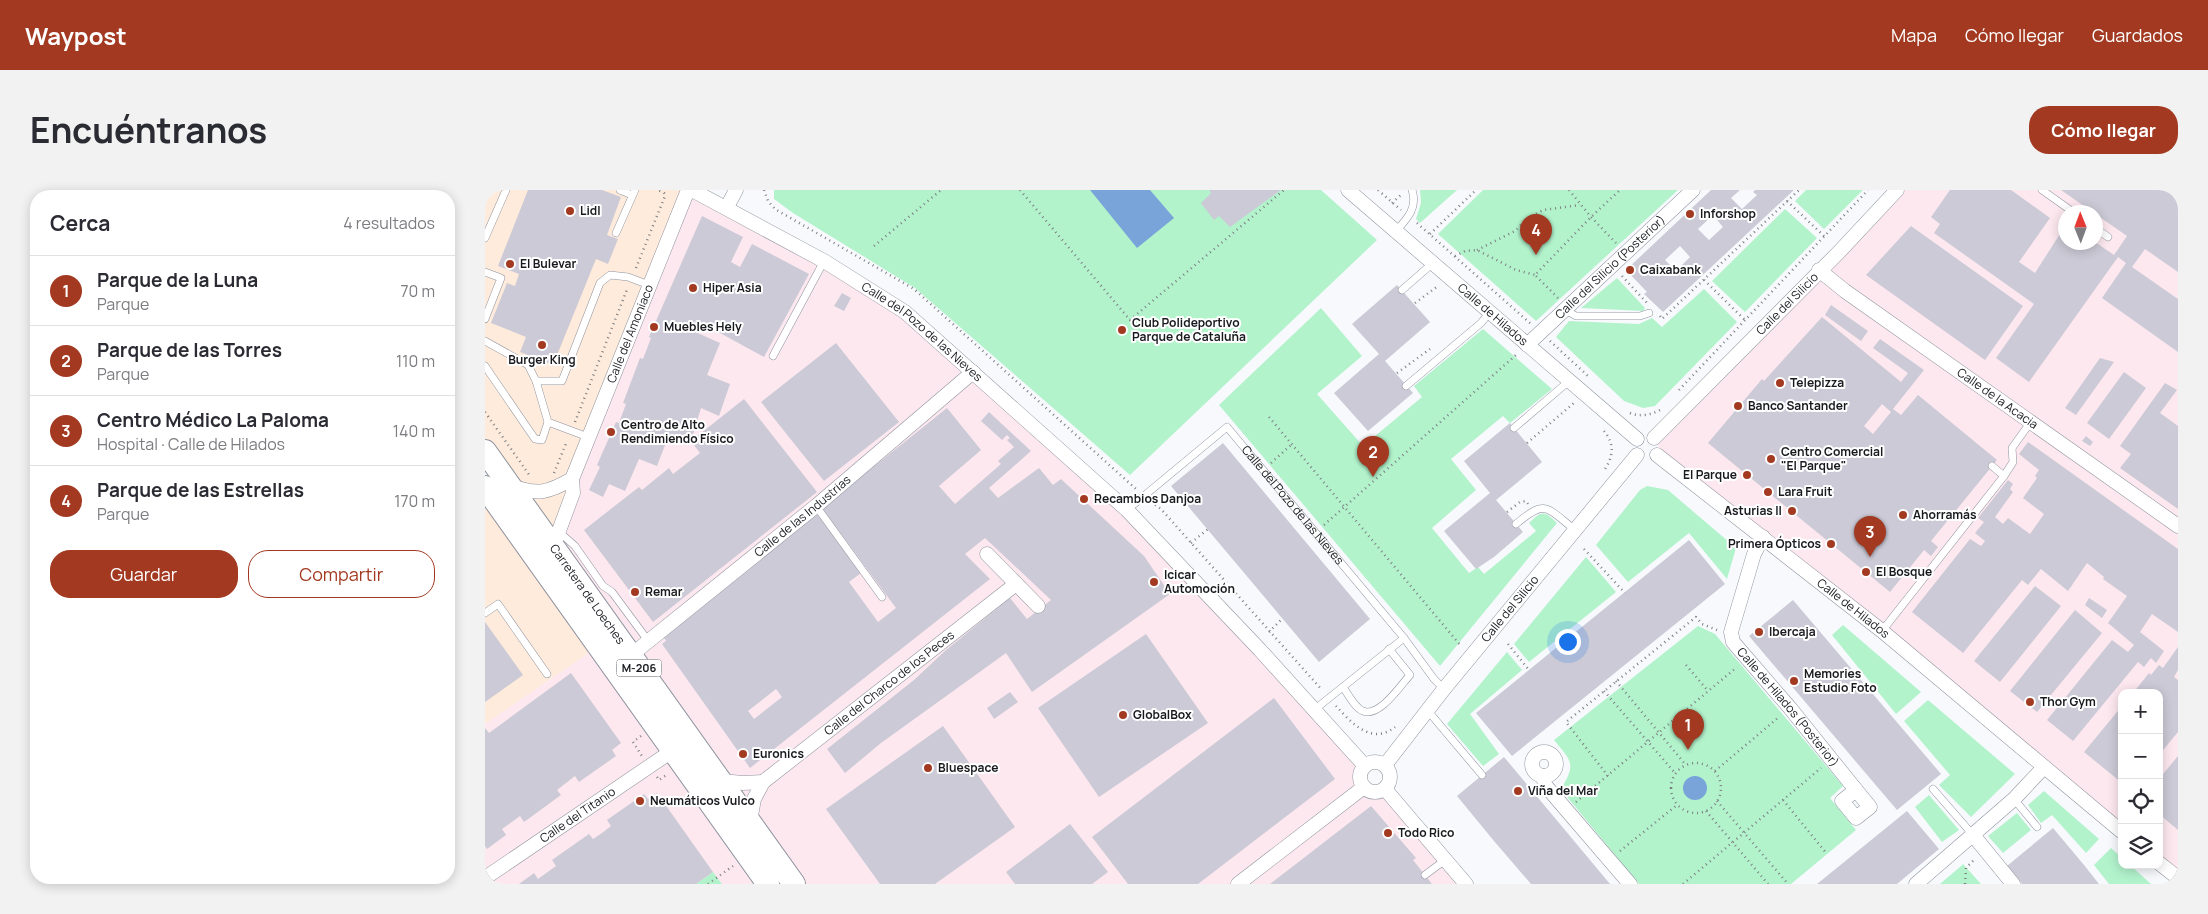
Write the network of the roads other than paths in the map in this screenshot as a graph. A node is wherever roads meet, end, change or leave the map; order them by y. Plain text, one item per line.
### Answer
1 (506, 190) edge
2 (620, 190) edge
3 (690, 190) edge
4 (736, 190) edge
5 (1348, 190) edge
6 (1412, 190) edge
7 (1693, 190) edge
8 (1897, 190) edge
9 (2042, 190) edge
10 (633, 193) edge
11 (2063, 205) edge
12 (727, 207) junction
13 (1396, 231) junction
14 (616, 233) dead end
15 (2103, 234) edge
16 (2108, 237) dead end
17 (485, 238) edge
18 (824, 261) junction
19 (1428, 268) junction
20 (1819, 270) junction
21 (485, 272) edge
22 (649, 285) junction
23 (1402, 290) dead end
24 (1566, 309) junction
25 (1652, 311) road end
26 (1489, 312) junction
27 (485, 320) edge
28 (485, 341) edge
29 (1522, 349) junction
30 (773, 356) dead end
31 (485, 366) edge
32 (973, 372) junction
33 (536, 381) junction
34 (1406, 386) dead end
35 (1564, 386) junction
36 (548, 422) junction
37 (2030, 422) junction
38 (1514, 428) dead end
39 (588, 437) junction
40 (1654, 438) junction
41 (1637, 440) junction
42 (485, 450) edge
43 (1637, 455) junction
44 (1657, 455) junction
45 (1992, 466) dead end
46 (2004, 476) junction
47 (572, 479) junction
48 (510, 485) junction
49 (485, 486) edge
50 (816, 506) junction
51 (1127, 510) junction
52 (1516, 524) dead end
53 (2178, 526) edge
54 (1575, 530) junction
55 (1763, 537) junction
56 (556, 539) junction
57 (987, 554) dead end
58 (1016, 584) junction
59 (882, 597) dead end
60 (1038, 606) dead end
61 (485, 613) edge
62 (1882, 631) junction
63 (1404, 638) junction
64 (649, 642) junction
65 (1389, 649) junction
66 (631, 656) junction
67 (547, 674) dead end
68 (1343, 687) junction
69 (1444, 689) junction
70 (1314, 710) junction
71 (1428, 711) junction
72 (672, 751) junction
73 (1385, 765) junction
74 (1365, 766) junction
75 (2044, 766) junction
76 (1482, 775) dead end
77 (1543, 776) dead end
78 (721, 781) junction
79 (763, 782) junction
80 (1364, 787) junction
81 (1385, 789) junction
82 (1933, 789) dead end
83 (1856, 790) dead end
84 (2014, 799) junction
85 (750, 821) junction
86 (2037, 827) dead end
87 (2118, 829) edge
88 (1973, 835) junction
89 (1445, 860) junction
90 (2163, 866) edge
91 (1425, 875) dead end
92 (485, 878) edge
93 (2178, 878) edge
94 (768, 884) edge
95 (795, 884) edge
96 (1238, 884) edge
97 (1466, 884) edge
98 (1630, 884) edge
99 (1916, 884) edge
100 (2013, 884) edge

1 - 17 lane
2 - 10 lane
3 - 12 street, Calle del Pozo de las Nieves
3 - 22 street, Calle del Amoniaco
4 - 12 street
5 - 13 street, Calle de Hilados
6 - 13 lane
7 - 24 street, Calle del Silicio (Posterior)
8 - 20 street, Calle del Silicio
9 - 11 lane
10 - 14 lane
12 - 18 street, Calle del Pozo de las Nieves
13 - 19 street, Calle de Hilados
15 - 16 lane
18 - 30 lane
18 - 32 street, Calle del Pozo de las Nieves
19 - 23 lane
19 - 26 street, Calle de Hilados
20 - 37 street, Calle de la Acacia
20 - 40 street, Calle del Silicio
21 - 27 lane
22 - 33 lane
22 - 39 street, Calle del Amoniaco
24 - 25 lane
24 - 29 street, Calle del Silicio (Posterior)
26 - 29 street, Calle de Hilados
26 - 34 lane
28 - 33 lane
29 - 35 street, Calle de Hilados
31 - 36 lane
32 - 50 street, Calle de las Industrias
32 - 51 street, Calle del Pozo de las Nieves
33 - 36 lane
35 - 38 lane
35 - 41 street, Calle de Hilados
36 - 39 lane
37 - 46 lane
37 - 53 street, Calle de la Acacia
39 - 47 street, Calle del Amoniaco
40 - 41 street
40 - 44 street
41 - 43 street
42 - 48 main road, Carretera de Loeches / M-206
43 - 44 street
43 - 54 street, Calle del Silicio
44 - 55 street, Calle de Hilados
45 - 46 lane
46 - 62 lane
47 - 48 street
47 - 56 street, Calle del Amoniaco
48 - 56 main road, Carretera de Loeches / M-206
49 - 72 main road, Carretera de Loeches / M-206
50 - 59 lane
50 - 64 street, Calle de las Industrias
51 - 63 lane, Calle del Pozo de las Nieves
51 - 70 street, Calle del Pozo de las Nieves
52 - 54 lane
54 - 69 street, Calle del Silicio
55 - 62 street, Calle de Hilados
55 - 83 street, Calle de Hilados (Posterior)
56 - 64 lane
56 - 66 main road, Carretera de Loeches / M-206
57 - 58 street
58 - 60 street
58 - 79 street, Calle del Charco de los Peces
61 - 67 lane
62 - 75 street, Calle de Hilados
63 - 65 lane
63 - 69 lane, Calle del Pozo de las Nieves
64 - 66 street, Calle de las Industrias
65 - 68 lane
65 - 68 lane
66 - 78 main road, Carretera de Loeches / M-206
68 - 70 lane
69 - 71 street, Calle del Silicio
70 - 74 street, Calle del Pozo de las Nieves
71 - 73 street, Calle del Silicio
71 - 76 lane
72 - 92 street, Calle del Titanio
72 - 94 main road, Carretera de Loeches / M-206
73 - 74 street
73 - 81 street
74 - 80 street
75 - 84 street
75 - 87 street, Calle de Hilados
77 - 98 street
78 - 79 street
78 - 85 main road, Carretera de Loeches / M-206
79 - 85 street, Calle del Charco de los Peces
80 - 81 street
80 - 96 street
81 - 89 street
82 - 88 lane
84 - 86 lane
84 - 88 street
85 - 95 main road, Carretera de Loeches / M-206
88 - 99 street
88 - 100 street
89 - 91 lane
89 - 97 street
90 - 93 street

